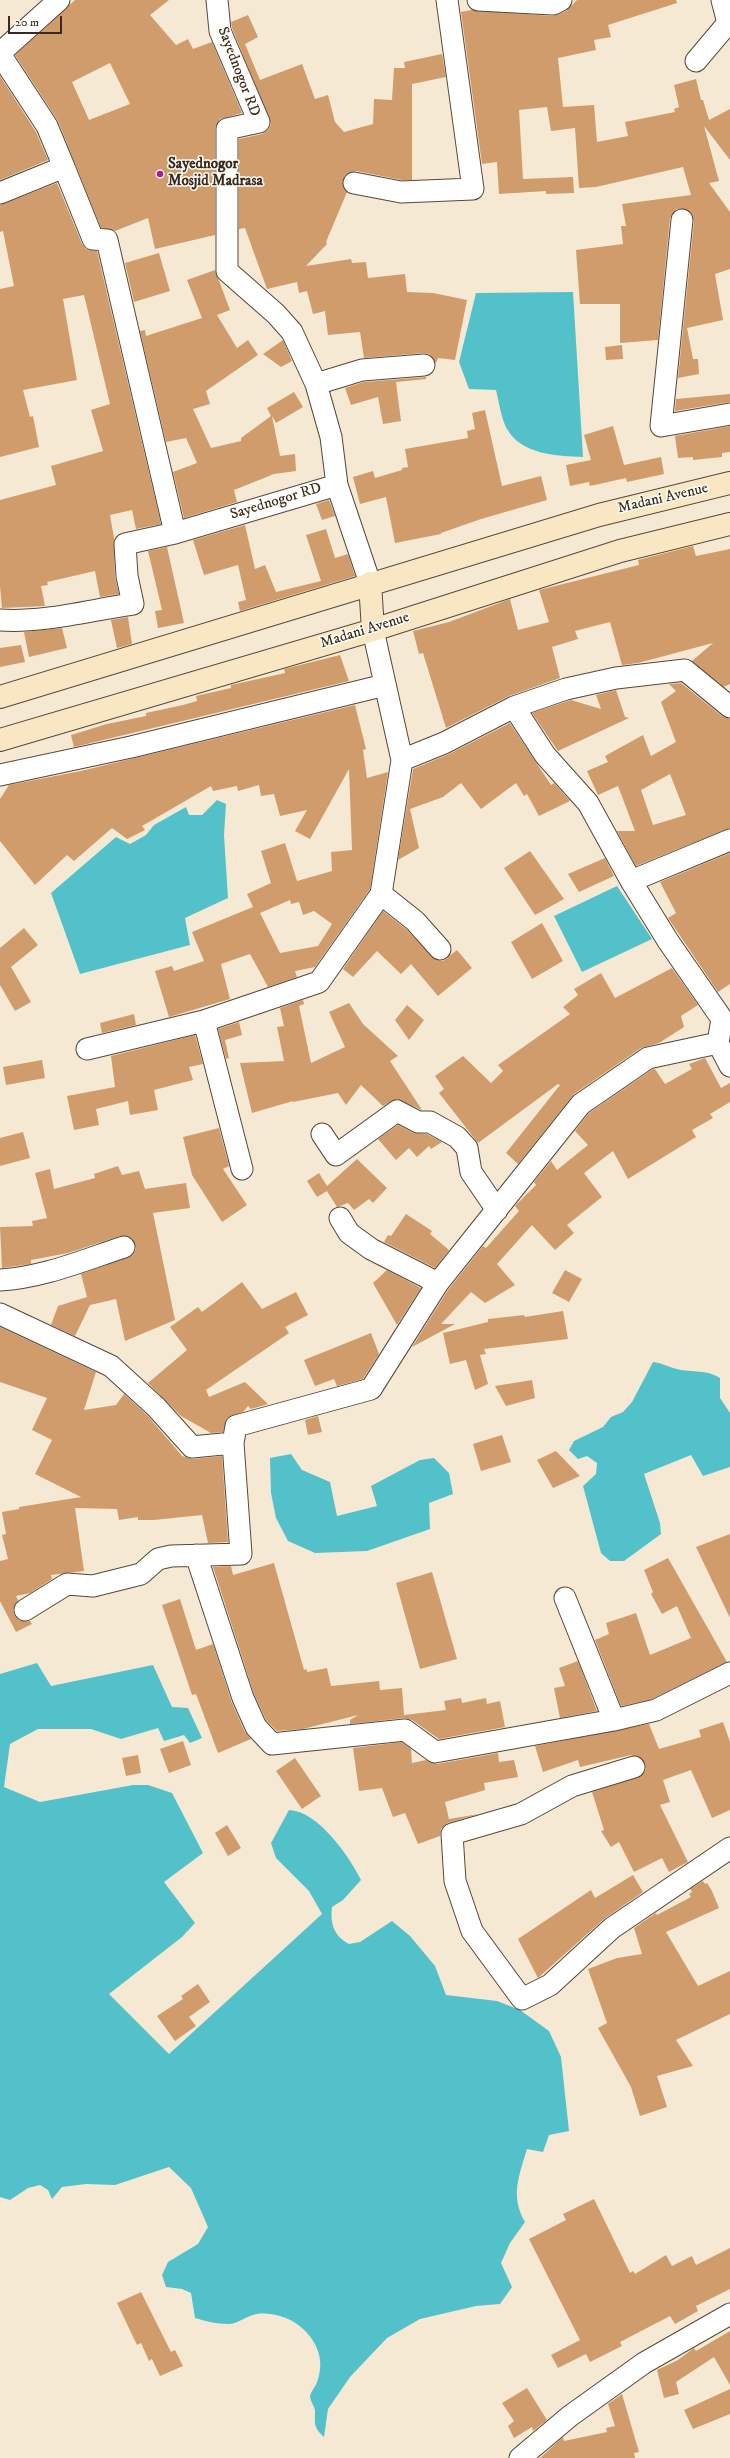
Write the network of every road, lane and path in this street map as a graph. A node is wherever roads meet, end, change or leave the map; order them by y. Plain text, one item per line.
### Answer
1 (59, 0) edge
2 (217, 0) edge
3 (447, 0) edge
4 (478, 0) edge
5 (561, 0) edge
6 (722, 0) edge
7 (0, 54) edge
8 (696, 61) dead end
9 (64, 168) junction
10 (354, 183) dead end
11 (0, 192) edge
12 (682, 220) dead end
13 (424, 365) dead end
14 (316, 384) junction
15 (730, 414) edge
16 (730, 483) edge
17 (337, 484) junction
18 (730, 524) edge
19 (175, 532) junction
20 (370, 584) junction
21 (0, 620) edge
22 (373, 630) junction
23 (385, 685) junction
24 (0, 697) edge
25 (514, 707) junction
26 (730, 707) edge
27 (0, 740) edge
28 (402, 760) junction
29 (0, 775) edge
30 (730, 840) edge
31 (631, 881) junction
32 (381, 894) junction
33 (440, 949) dead end
34 (726, 1016) edge
35 (204, 1021) junction
36 (718, 1043) junction
37 (87, 1049) dead end
38 (730, 1066) edge
39 (322, 1134) dead end
40 (242, 1170) dead end
41 (497, 1210) junction
42 (340, 1218) dead end
43 (124, 1247) dead end
44 (0, 1280) edge
45 (438, 1283) junction
46 (0, 1314) edge
47 (233, 1443) junction
48 (196, 1555) junction
49 (565, 1598) dead end
50 (25, 1610) dead end
51 (730, 1673) edge
52 (614, 1720) junction
53 (634, 1767) dead end
54 (730, 1848) edge
55 (730, 2314) edge
56 (520, 2458) edge

1 - 7 street
2 - 14 street, Sayednogor RD
3 - 10 street
4 - 5 street
6 - 8 street
7 - 9 street
9 - 11 street
9 - 19 street
12 - 15 street
13 - 14 street
14 - 17 street, Sayednogor RD
16 - 20 main road, Madani Avenue
17 - 19 street, Sayednogor RD
17 - 20 street
18 - 22 main road, Madani Avenue
19 - 21 street, Sayednogor RD
20 - 22 main road
20 - 24 main road, Madani Avenue
22 - 23 street
22 - 27 main road, Madani Avenue
23 - 28 street
23 - 29 street
25 - 26 street
25 - 28 street
25 - 31 street
28 - 32 street
30 - 31 street
31 - 34 street
32 - 33 street
32 - 35 street
34 - 36 street
35 - 37 street
35 - 40 street
36 - 38 street
36 - 41 street
39 - 41 street
41 - 45 street
42 - 45 street
43 - 44 street
45 - 47 street
46 - 47 street
47 - 48 street
48 - 50 street
48 - 52 street
49 - 52 street
51 - 52 street
53 - 54 street
55 - 56 street

